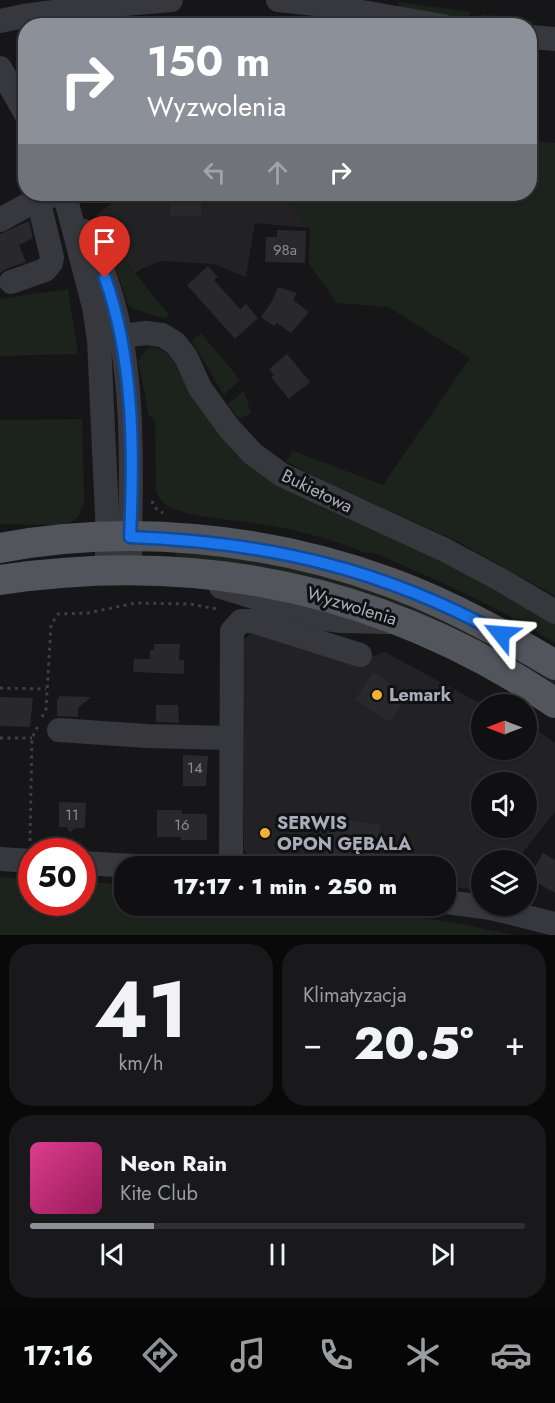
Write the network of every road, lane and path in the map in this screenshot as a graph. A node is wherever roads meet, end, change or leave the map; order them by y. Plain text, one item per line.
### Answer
1 (171, 0) edge
2 (278, 0) edge
3 (396, 18) edge
4 (0, 21) edge
5 (537, 38) edge
6 (555, 39) edge
7 (0, 68) edge
8 (18, 100) edge
9 (45, 201) edge
10 (55, 201) edge
11 (56, 201) edge
12 (57, 201) edge
13 (0, 220) edge
14 (11, 282) dead end
15 (122, 336) junction
16 (119, 537) junction
17 (0, 548) edge
18 (118, 572) junction
19 (0, 580) edge
20 (223, 610) dead end
21 (555, 612) edge
22 (360, 655) dead end
23 (555, 665) edge
24 (0, 688) edge
25 (46, 689) junction
26 (555, 703) edge
27 (59, 730) dead end
28 (0, 738) edge
29 (32, 738) junction
30 (231, 738) junction
31 (31, 838) edge
32 (18, 856) edge
33 (231, 856) edge
34 (0, 859) edge
35 (96, 864) edge
36 (114, 865) edge
37 (456, 903) edge
38 (555, 924) edge

1 - 4 street
2 - 3 street
5 - 6 street
7 - 8 street
9 - 13 street
10 - 14 street
11 - 16 street
12 - 15 street
15 - 16 street
15 - 21 street, Bukietowa
16 - 17 main road, Wyzwolenia
16 - 18 street
16 - 23 main road, Wyzwolenia
18 - 19 main road, Wyzwolenia
18 - 26 main road, Wyzwolenia
20 - 25 path
22 - 30 street
24 - 25 path
25 - 29 path
27 - 30 street
28 - 29 path
29 - 31 path
30 - 33 street
32 - 34 street
35 - 36 street
37 - 38 street

